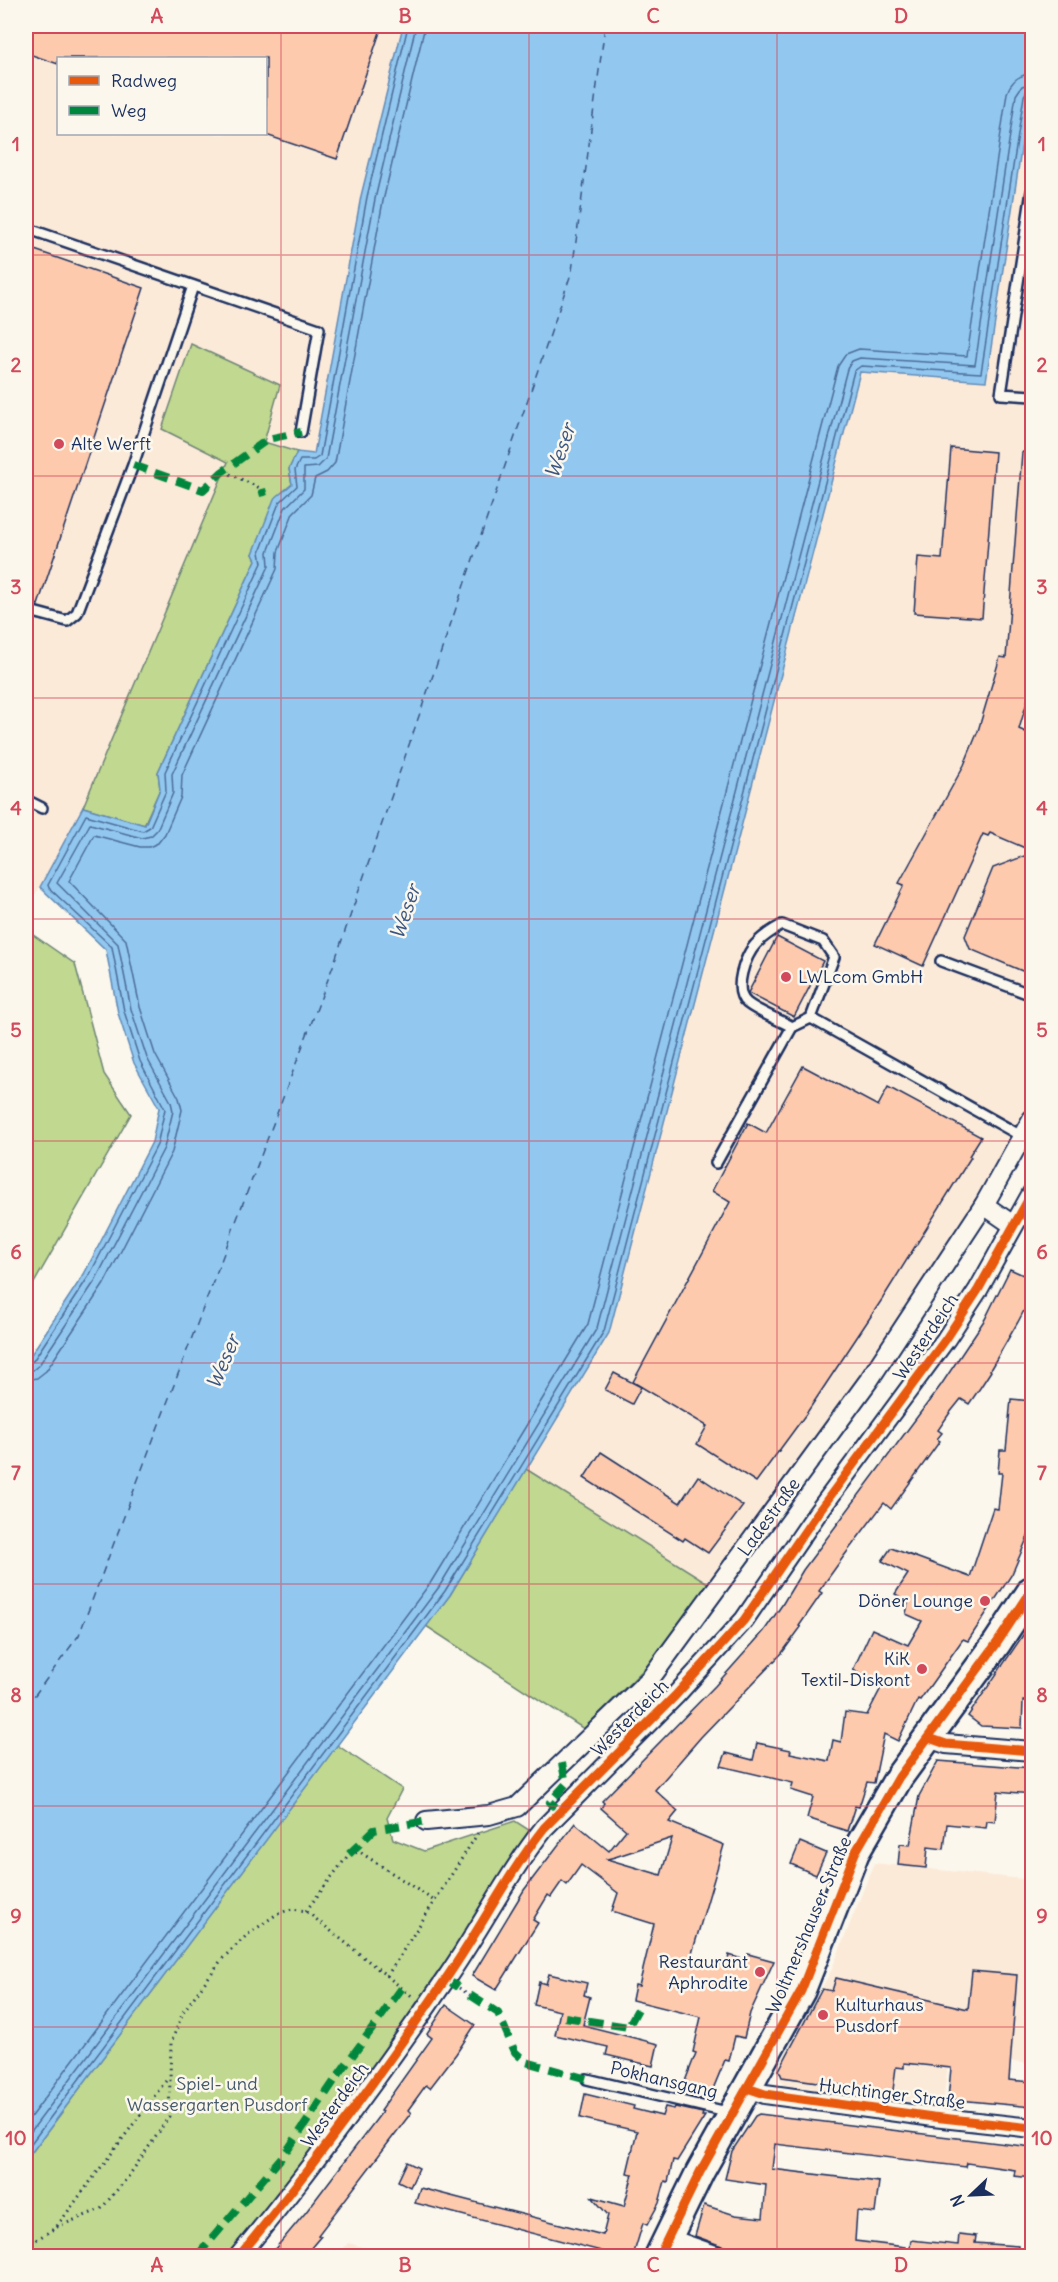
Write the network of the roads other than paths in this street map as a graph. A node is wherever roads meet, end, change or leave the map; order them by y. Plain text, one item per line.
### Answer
1 (1032, 191) edge
2 (26, 228) edge
3 (193, 286) junction
4 (1032, 396) edge
5 (301, 432) dead end
6 (26, 609) edge
7 (26, 800) edge
8 (42, 808) dead end
9 (941, 961) dead end
10 (1032, 995) edge
11 (811, 1018) junction
12 (792, 1027) junction
13 (1032, 1119) edge
14 (1023, 1137) junction
15 (716, 1163) dead end
16 (1032, 1193) edge
17 (984, 1205) junction
18 (1013, 1226) junction
19 (1032, 1590) edge
20 (929, 1738) junction
21 (1032, 1751) edge
22 (426, 1821) dead end
23 (587, 2079) dead end
24 (747, 2088) junction
25 (733, 2113) junction
26 (1032, 2127) edge
27 (663, 2247) edge
28 (239, 2256) edge
29 (718, 2256) edge

1 - 4 lane
2 - 3 lane
3 - 5 lane
3 - 6 lane
7 - 8 lane
9 - 10 lane
11 - 12 lane
11 - 12 lane
11 - 14 lane
12 - 15 lane
13 - 14 street, Ladestraße
14 - 17 street, Ladestraße
16 - 18 street, Westerdeich
17 - 18 street
17 - 22 street, Ladestraße
18 - 28 street, Westerdeich
19 - 20 street, Woltmershauser Straße
20 - 21 street
20 - 24 street, Woltmershauser Straße
23 - 25 lane, Pokhansgang
24 - 25 street, Woltmershauser Straße
24 - 26 street, Huchtinger Straße
25 - 27 street, Woltmershauser Straße
27 - 29 street

